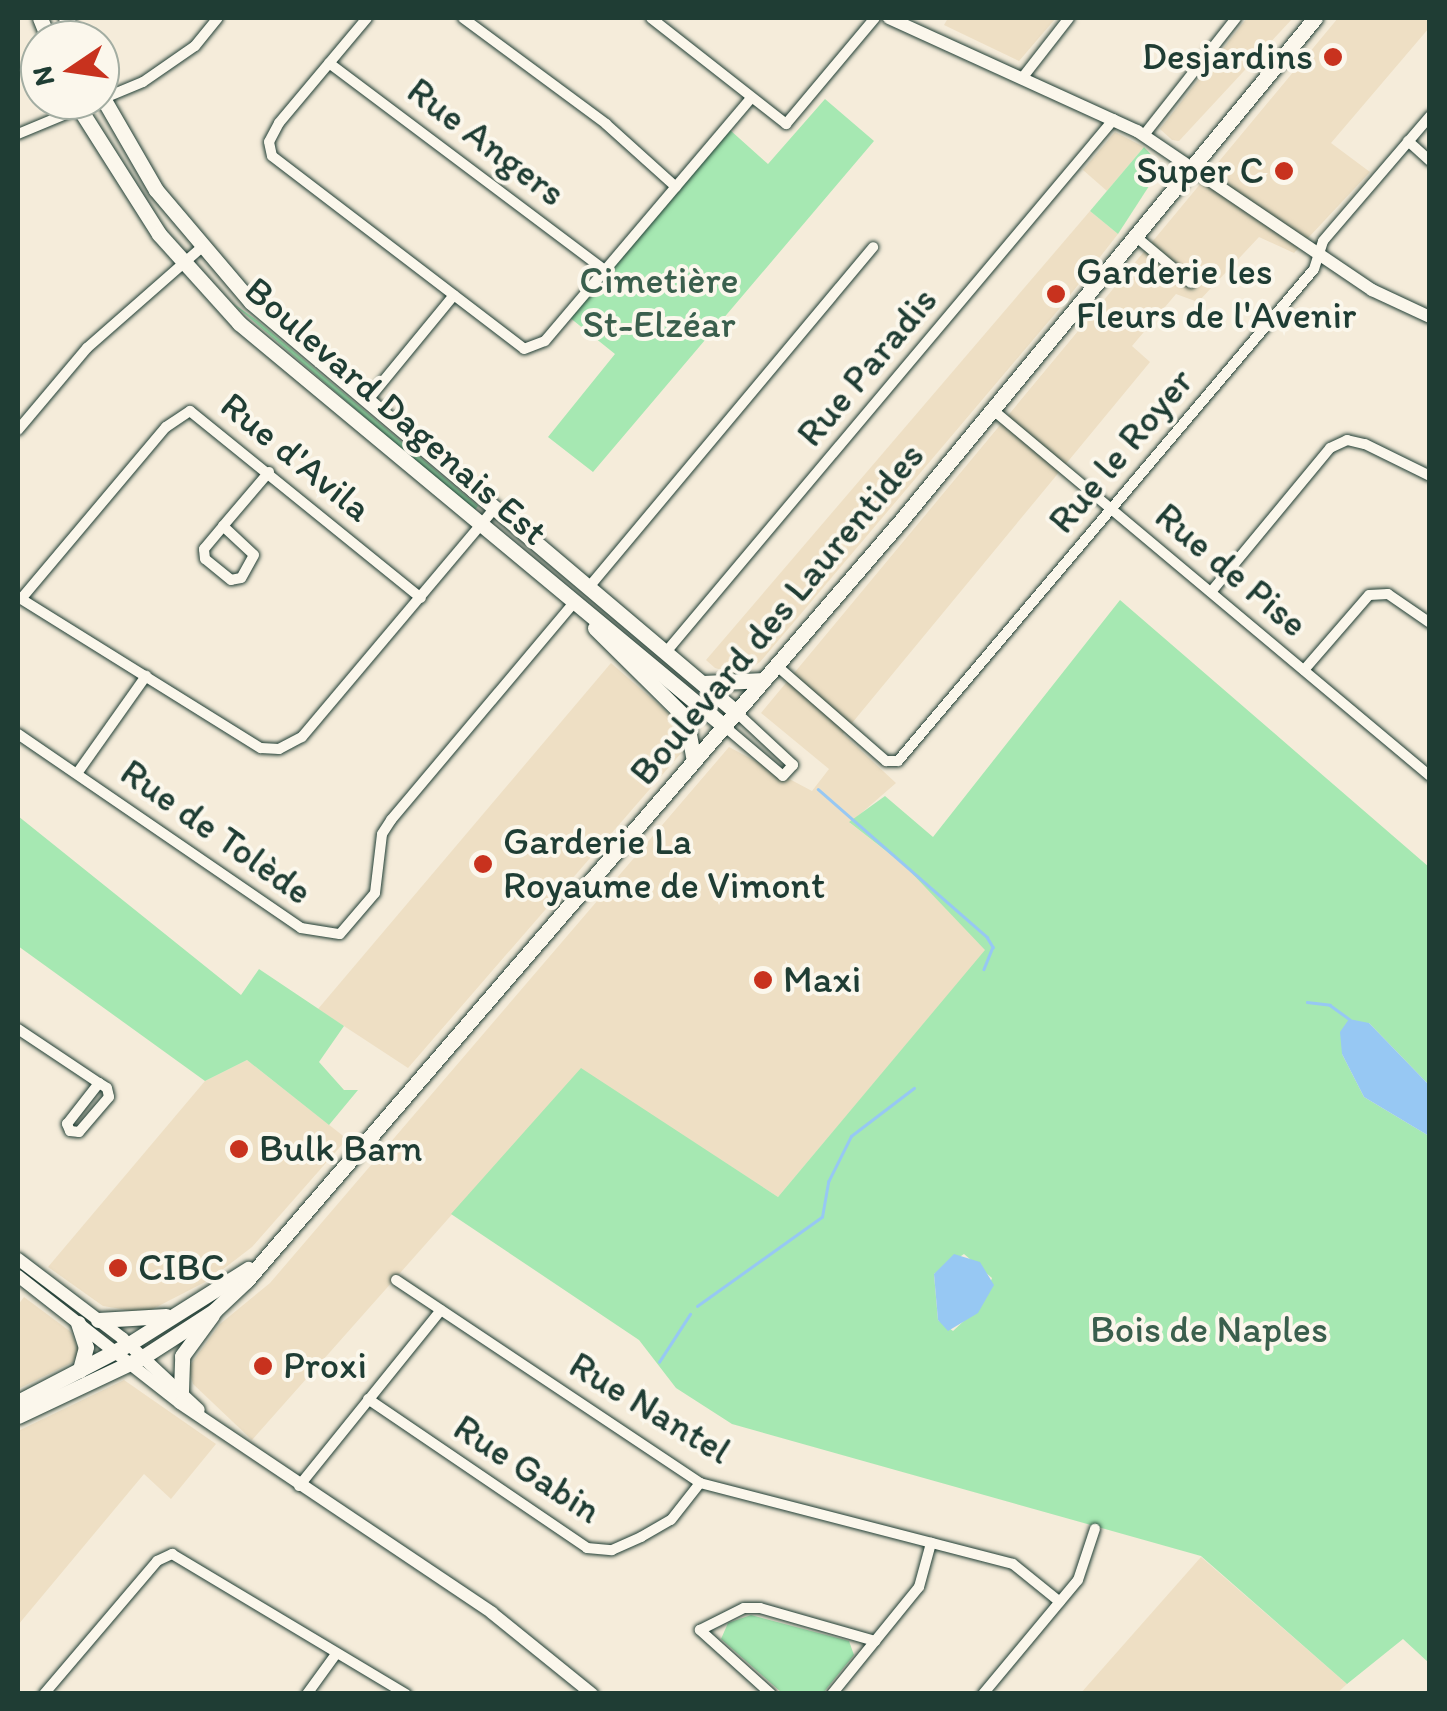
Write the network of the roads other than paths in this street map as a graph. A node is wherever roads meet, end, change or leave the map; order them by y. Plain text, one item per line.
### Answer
1 (218, 18) edge
2 (367, 18) edge
3 (463, 18) edge
4 (651, 18) edge
5 (875, 18) edge
6 (889, 18) edge
7 (1069, 18) edge
8 (1236, 18) edge
9 (1315, 18) edge
10 (329, 64) junction
11 (1023, 77) junction
12 (120, 88) edge
13 (750, 99) junction
14 (1430, 116) edge
15 (1114, 119) junction
16 (46, 120) edge
17 (85, 120) edge
18 (115, 120) edge
19 (18, 134) edge
20 (1144, 136) junction
21 (1408, 141) junction
22 (1430, 161) edge
23 (1188, 165) junction
24 (676, 187) junction
25 (1135, 236) junction
26 (873, 247) dead end
27 (201, 248) junction
28 (1318, 254) junction
29 (183, 264) junction
30 (606, 270) junction
31 (1191, 283) dead end
32 (454, 295) junction
33 (1430, 317) edge
34 (367, 401) junction
35 (993, 410) junction
36 (18, 430) edge
37 (269, 472) junction
38 (1430, 476) edge
39 (494, 508) junction
40 (1112, 509) junction
41 (223, 526) junction
42 (480, 527) junction
43 (588, 587) junction
44 (1211, 592) junction
45 (20, 598) edge
46 (420, 598) junction
47 (578, 609) junction
48 (1430, 623) edge
49 (666, 652) junction
50 (777, 666) junction
51 (1304, 670) junction
52 (146, 676) junction
53 (764, 680) junction
54 (702, 683) junction
55 (736, 712) junction
56 (724, 726) junction
57 (18, 734) edge
58 (694, 762) junction
59 (78, 772) junction
60 (1430, 776) edge
61 (18, 1029) edge
62 (99, 1083) junction
63 (278, 1244) junction
64 (18, 1259) edge
65 (18, 1276) edge
66 (396, 1280) dead end
67 (441, 1310) junction
68 (184, 1311) junction
69 (214, 1312) junction
70 (98, 1320) junction
71 (78, 1323) junction
72 (122, 1347) junction
73 (137, 1360) junction
74 (80, 1370) junction
75 (181, 1392) junction
76 (368, 1399) junction
77 (18, 1402) edge
78 (18, 1416) edge
79 (203, 1416) junction
80 (700, 1483) junction
81 (298, 1487) junction
82 (1095, 1529) dead end
83 (931, 1542) junction
84 (1060, 1602) junction
85 (875, 1641) junction
86 (336, 1654) junction
87 (44, 1694) edge
88 (308, 1694) edge
89 (406, 1694) edge
90 (592, 1694) edge
91 (772, 1694) edge
92 (832, 1694) edge
93 (983, 1694) edge

1 - 12 street
2 - 10 street
3 - 24 street
4 - 13 street
5 - 13 street
6 - 11 street
7 - 11 street
8 - 20 street
9 - 23 main road, Boulevard des Laurentides
10 - 30 street, Rue Angers
10 - 32 street
11 - 15 street
13 - 24 street
14 - 21 street, Rue le Royer
15 - 20 street
15 - 49 street, Rue Paradis
16 - 19 street
17 - 29 main road, Boulevard Dagenais Est
18 - 27 main road, Boulevard Dagenais Est
20 - 23 street
21 - 22 street
21 - 28 street, Rue le Royer
23 - 25 main road, Boulevard des Laurentides
23 - 28 street
24 - 30 street
25 - 31 street
25 - 35 main road, Boulevard des Laurentides
26 - 43 street
27 - 29 street
27 - 34 main road, Boulevard Dagenais Est
28 - 33 street
28 - 40 street, Rue le Royer
29 - 36 street
29 - 42 main road, Boulevard Dagenais Est
30 - 32 street
32 - 34 street
34 - 39 main road, Boulevard Dagenais Est
35 - 40 street, Rue de Pise
35 - 50 main road, Boulevard des Laurentides
37 - 41 street
37 - 45 street, Rue d'Avila
37 - 46 street, Rue d'Avila
38 - 44 street
39 - 42 street
39 - 43 main road, Boulevard Dagenais Est
40 - 44 street, Rue de Pise
40 - 50 street, Rue le Royer
41 - 41 street
42 - 46 street
42 - 47 main road, Boulevard Dagenais Est
43 - 49 main road, Boulevard Dagenais Est
44 - 51 street, Rue de Pise
45 - 52 street
46 - 52 street
47 - 56 main road, Boulevard Dagenais Est
47 - 58 main road
47 - 59 street, Rue de Tolède
48 - 51 street
49 - 54 main road, Boulevard Dagenais Est
50 - 53 main road, Boulevard des Laurentides
51 - 60 street, Rue de Pise
52 - 59 street
53 - 54 main road
53 - 55 main road, Boulevard des Laurentides
54 - 55 main road, Boulevard Dagenais Est
55 - 56 main road, Boulevard des Laurentides
55 - 56 street
56 - 58 main road, Boulevard des Laurentides
57 - 59 street, Rue de Tolède
58 - 63 main road, Boulevard des Laurentides
61 - 62 street
62 - 62 street
63 - 68 main road, Boulevard des Laurentides
63 - 69 main road, Boulevard des Laurentides
64 - 70 street
65 - 71 street
66 - 67 street, Rue Nantel
67 - 76 street
67 - 80 street, Rue Nantel
68 - 70 main road
68 - 72 main road, Boulevard des Laurentides
69 - 73 main road, Boulevard des Laurentides
69 - 75 main road
70 - 72 street
71 - 72 street
71 - 74 main road
72 - 73 street
72 - 74 main road, Boulevard des Laurentides
73 - 75 street
73 - 78 main road, Boulevard des Laurentides
73 - 79 street
74 - 77 main road, Boulevard des Laurentides
75 - 79 street
76 - 80 street, Rue Gabin
76 - 81 street
79 - 81 street
80 - 83 street, Rue Nantel
81 - 90 street
82 - 84 street
83 - 84 street, Rue Nantel
83 - 85 street
84 - 93 street
85 - 91 street
85 - 92 street
86 - 87 street
86 - 88 street
86 - 89 street

